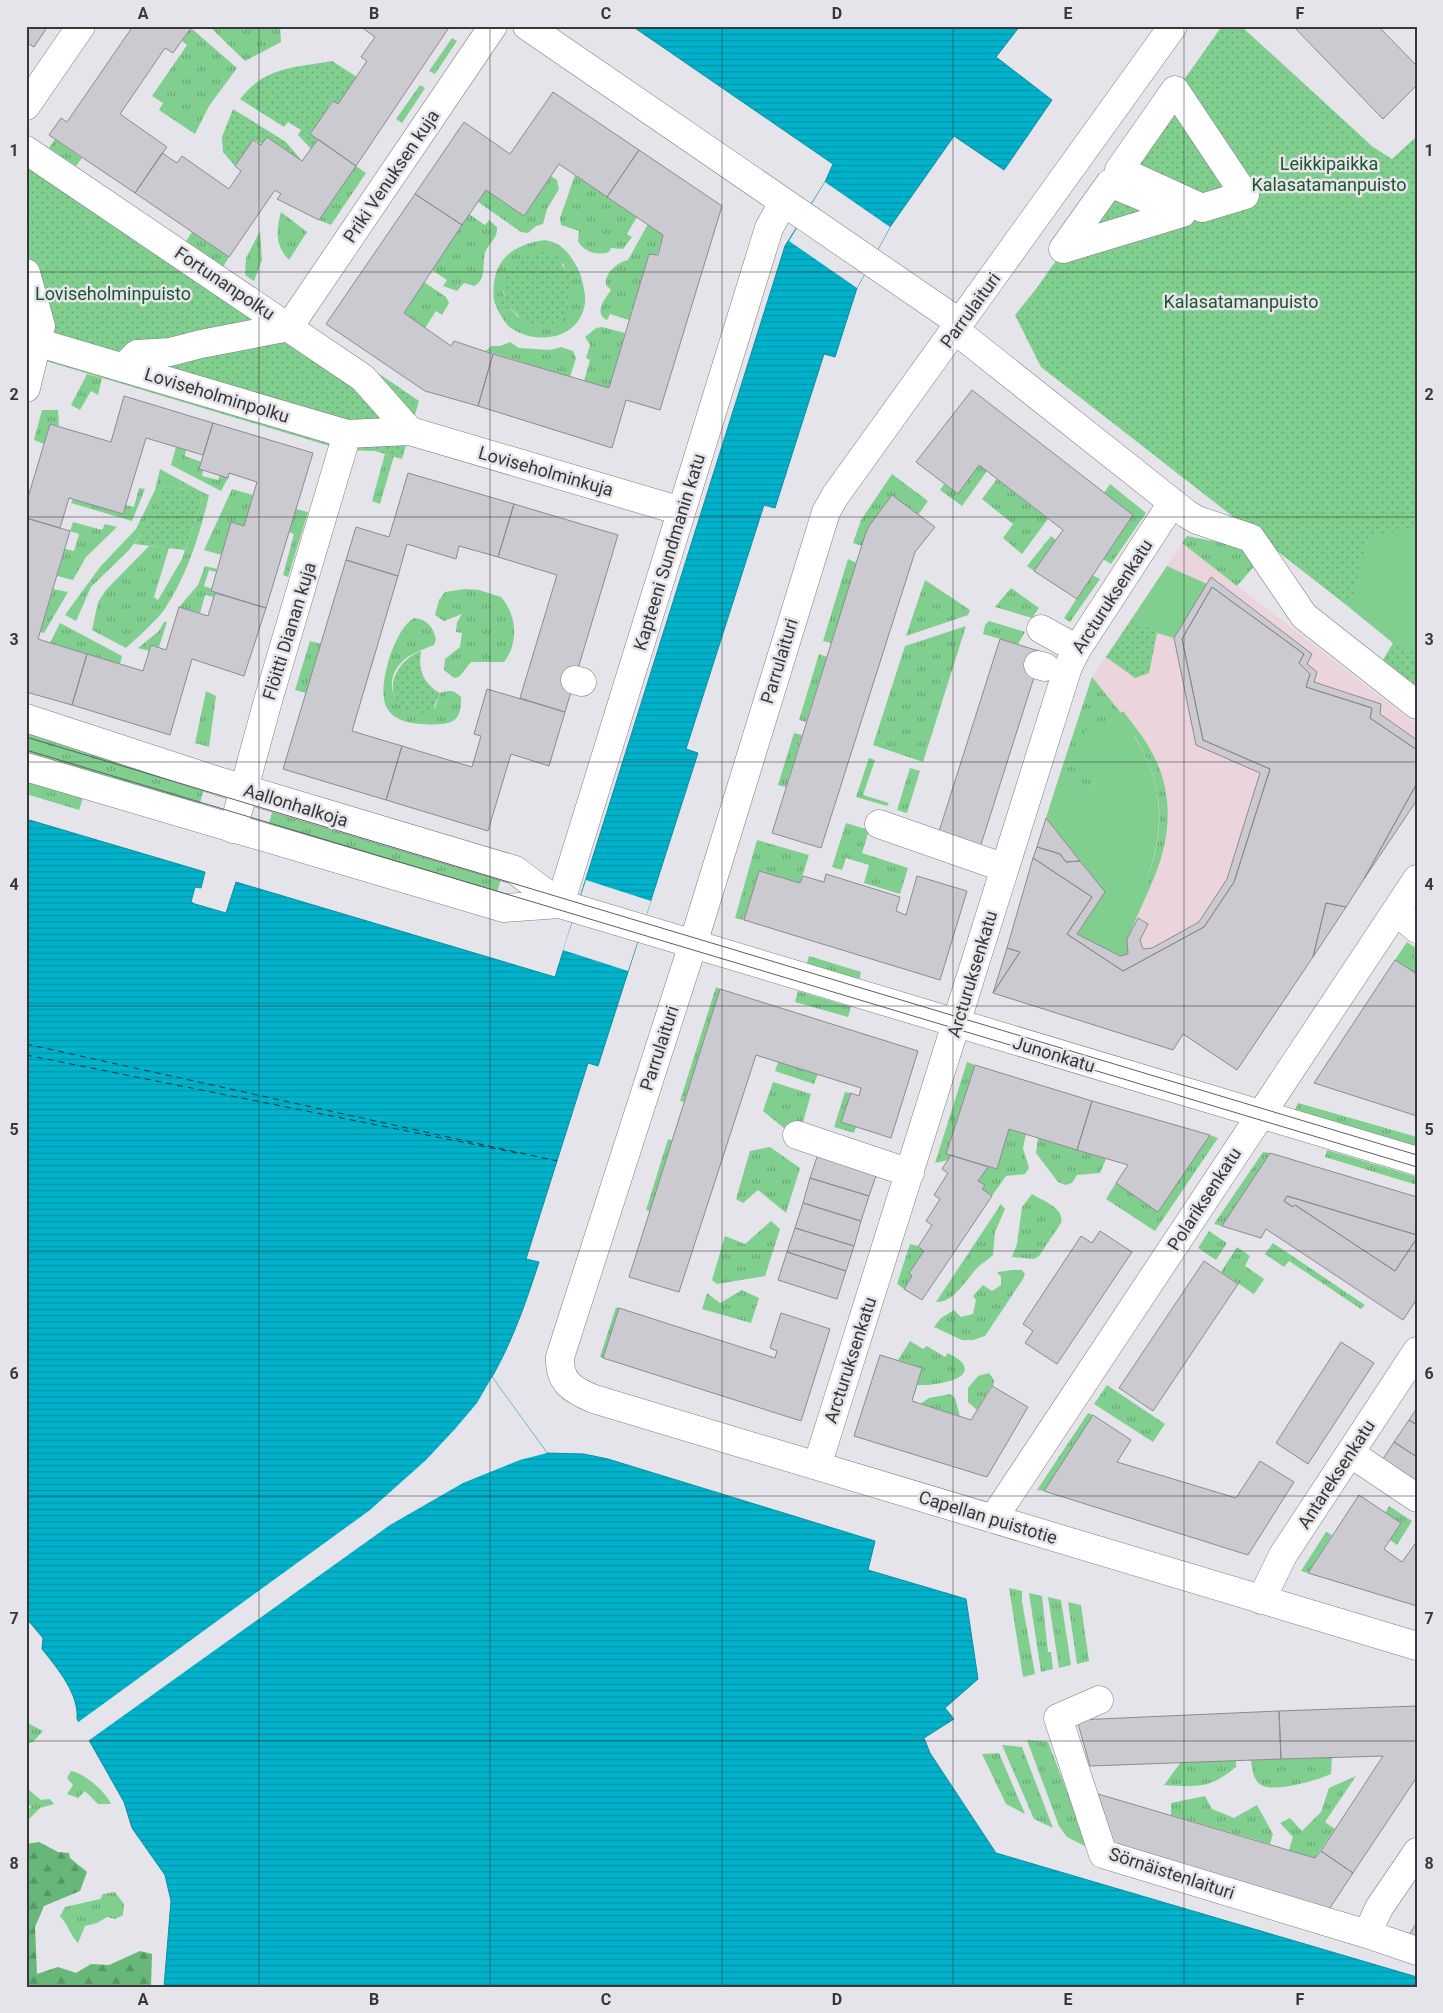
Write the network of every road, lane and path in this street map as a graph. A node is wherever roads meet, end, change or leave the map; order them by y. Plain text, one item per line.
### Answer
1 (81, 26) edge
2 (493, 26) edge
3 (527, 26) edge
4 (1173, 26) edge
5 (26, 106) edge
6 (26, 150) edge
7 (1118, 170) joint
8 (794, 210) junction
9 (26, 273) edge
10 (295, 318) junction
11 (957, 327) junction
12 (33, 341) edge
13 (124, 367) junction
14 (28, 382) edge
15 (415, 432) junction
16 (344, 446) junction
17 (1172, 503) junction
18 (681, 512) junction
19 (1041, 629) dead end
20 (1076, 650) junction
21 (1417, 704) edge
22 (26, 718) edge
23 (26, 767) edge
24 (244, 790) junction
25 (878, 824) dead end
26 (233, 829) junction
27 (1005, 868) junction
28 (1417, 879) edge
29 (568, 906) junction
30 (1396, 911) junction
31 (1417, 929) edge
32 (693, 944) junction
33 (956, 1024) junction
34 (1260, 1114) junction
35 (797, 1135) dead end
36 (1417, 1161) edge
37 (910, 1173) junction
38 (1417, 1351) edge
39 (565, 1380) joint
40 (1350, 1453) junction
41 (817, 1466) junction
42 (1417, 1498) edge
43 (994, 1519) junction
44 (1262, 1600) junction
45 (1417, 1646) edge
46 (1099, 1700) dead end
47 (1417, 1852) edge
48 (1367, 1934) junction
49 (1417, 1952) edge

1 - 5 street
2 - 10 street, Priki Venuksen kuja
3 - 8 street
4 - 11 street, Parrulaituri
6 - 10 street, Fortunanpolku
7 - 7 street
8 - 11 street
8 - 18 street, Kapteeni Sundmanin katu
9 - 12 street
10 - 13 street
10 - 15 street, Fortunanpolku
11 - 17 street
11 - 32 street, Parrulaituri
12 - 13 street, Loviseholminpolku
12 - 14 street
13 - 16 street, Loviseholminpolku
15 - 16 street, Loviseholminpolku
15 - 18 street, Loviseholminkuja
16 - 24 street, Flöitti Dianan kuja
17 - 20 street, Arcturuksenkatu
17 - 21 street
18 - 29 street, Kapteeni Sundmanin katu
19 - 20 street
20 - 27 street, Arcturuksenkatu
22 - 24 street, Aallonhalkoja
23 - 26 street, Aallonhalkoja
24 - 26 street, Flöitti Dianan kuja
24 - 29 street, Aallonhalkoja
25 - 27 street
26 - 29 street, Aallonhalkoja
27 - 33 street, Arcturuksenkatu
28 - 30 street, Polariksenkatu
29 - 32 street, Aallonhalkoja
30 - 31 street
30 - 34 street, Polariksenkatu
32 - 33 street, Junonkatu
32 - 39 street, Parrulaituri
33 - 34 street, Junonkatu
33 - 37 street, Arcturuksenkatu
34 - 36 street, Junonkatu
34 - 43 street, Polariksenkatu
35 - 37 street
37 - 41 street, Arcturuksenkatu
38 - 40 street, Antareksenkatu
39 - 41 street, Capellan puistotie
40 - 42 street
40 - 44 street, Antareksenkatu
41 - 43 street, Capellan puistotie
43 - 44 street, Capellan puistotie
44 - 45 street, Capellan puistotie
46 - 48 street, Sörnäistenlaituri
47 - 48 street
48 - 49 street, Sörnäistenlaituri

